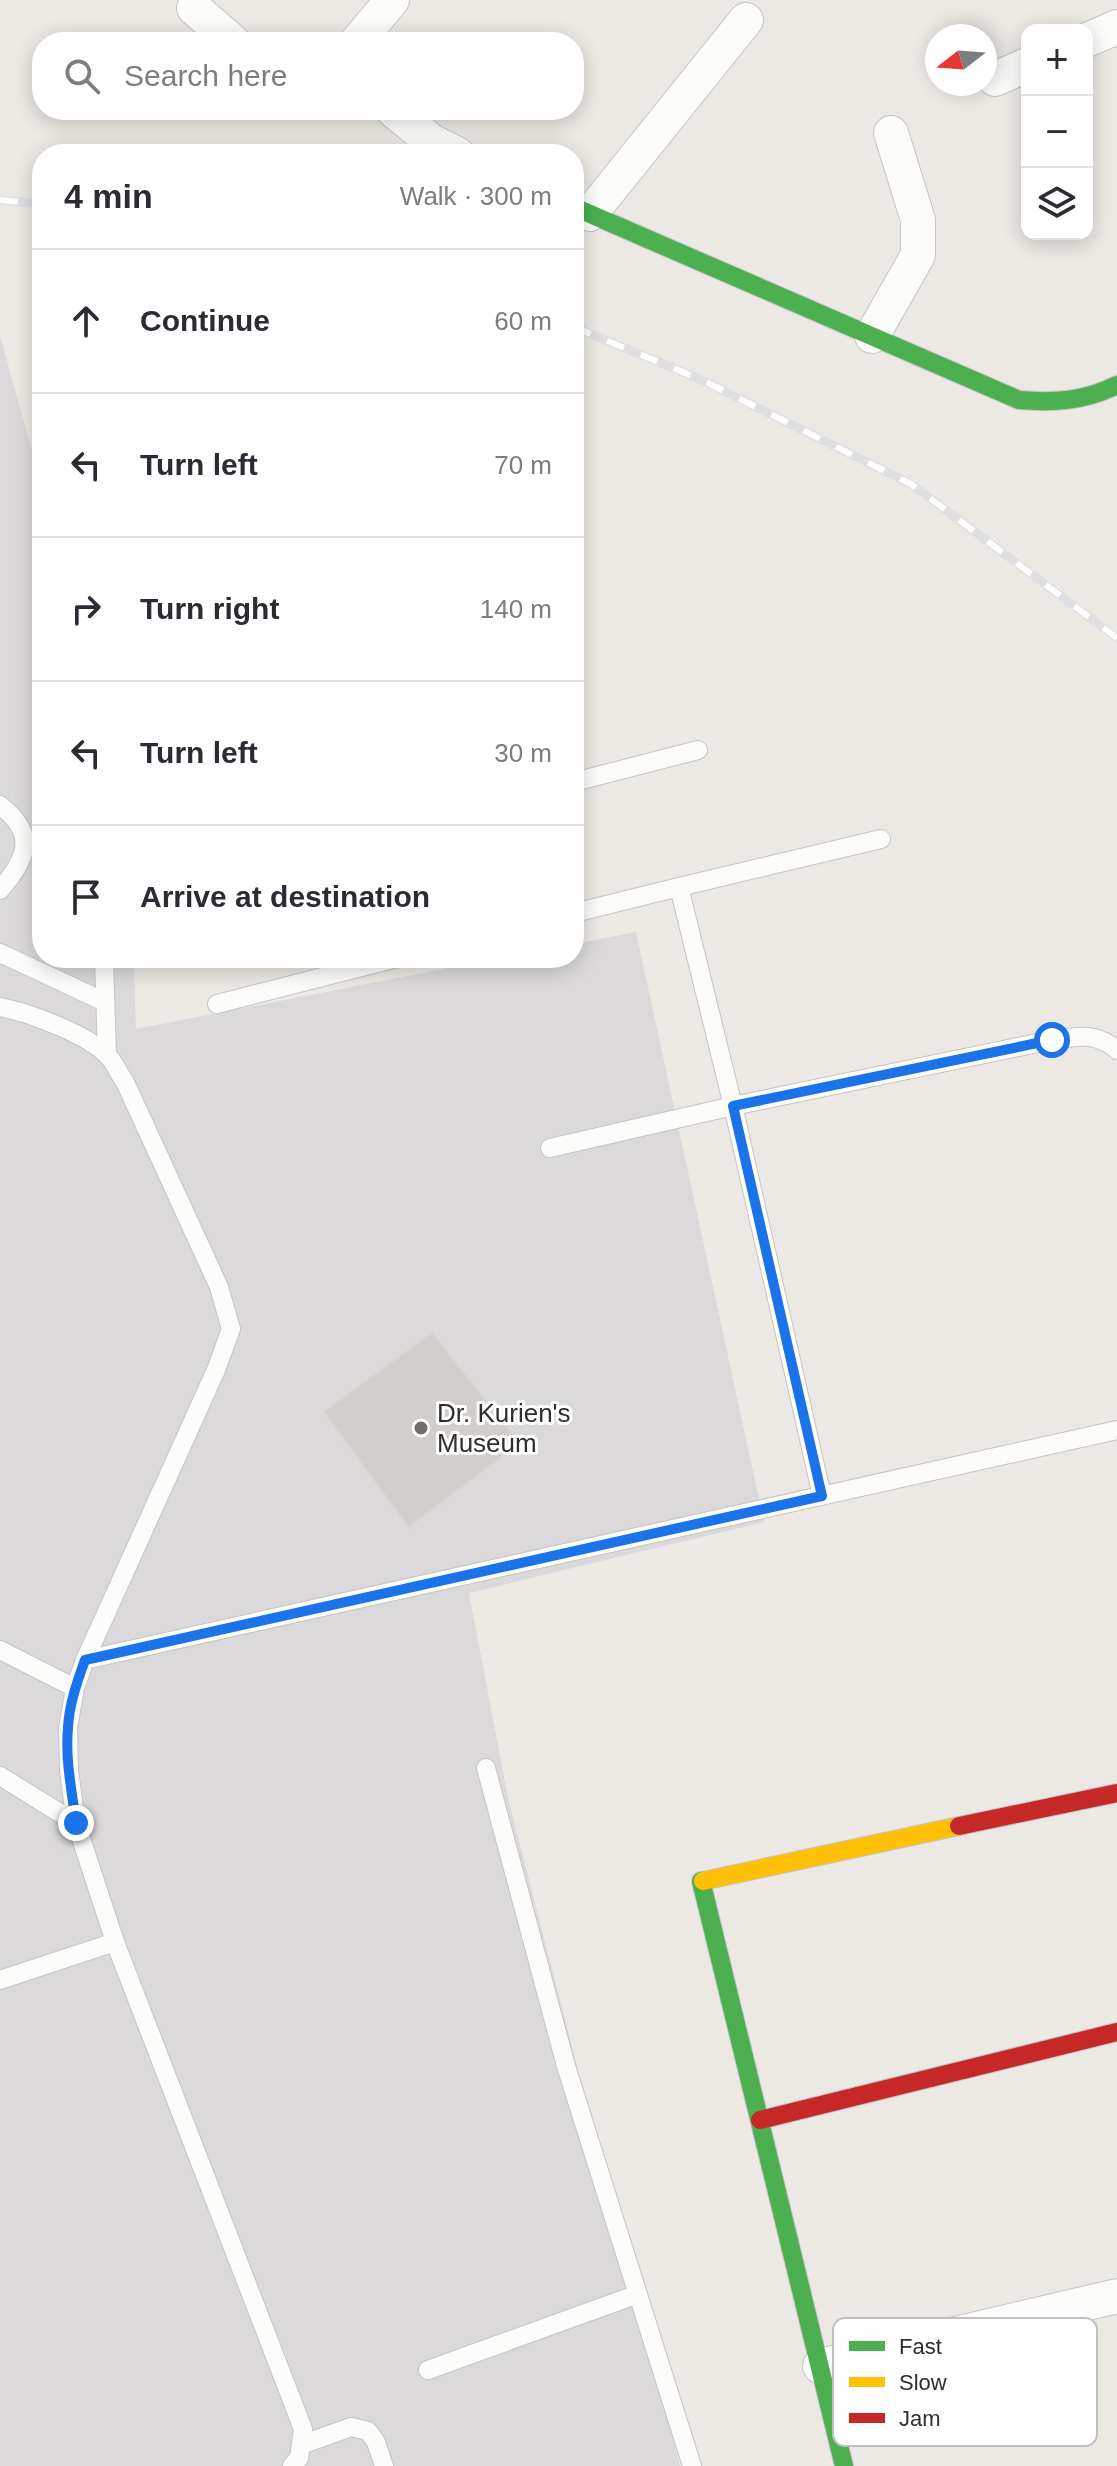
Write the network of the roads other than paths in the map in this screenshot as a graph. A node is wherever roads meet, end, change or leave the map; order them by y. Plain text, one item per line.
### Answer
1 (392, 0) edge
2 (194, 8) dead end
3 (746, 20) dead end
4 (222, 32) edge
5 (365, 32) edge
6 (1021, 68) edge
7 (997, 78) edge
8 (405, 120) edge
9 (891, 133) dead end
10 (437, 144) edge
11 (584, 208) edge
12 (584, 211) edge
13 (872, 336) junction
14 (1117, 385) edge
15 (698, 750) dead end
16 (584, 779) edge
17 (0, 805) edge
18 (881, 839) dead end
19 (679, 887) junction
20 (0, 890) edge
21 (584, 911) edge
22 (0, 953) edge
23 (32, 968) edge
24 (32, 968) edge
25 (104, 968) edge
26 (358, 968) edge
27 (105, 1002) junction
28 (217, 1004) dead end
29 (0, 1007) edge
30 (1117, 1050) edge
31 (107, 1055) junction
32 (733, 1106) junction
33 (550, 1148) dead end
34 (1117, 1430) edge
35 (822, 1496) junction
36 (0, 1650) edge
37 (85, 1660) junction
38 (75, 1688) junction
39 (486, 1768) dead end
40 (0, 1776) edge
41 (1117, 1793) edge
42 (76, 1823) junction
43 (115, 1942) junction
44 (0, 1980) edge
45 (1117, 2032) edge
46 (760, 2120) junction
47 (638, 2294) junction
48 (1117, 2296) edge
49 (1024, 2318) edge
50 (833, 2363) edge
51 (820, 2366) junction
52 (428, 2370) dead end
53 (833, 2420) edge
54 (301, 2445) junction
55 (839, 2446) edge
56 (292, 2466) edge
57 (384, 2466) edge
58 (692, 2466) edge
59 (844, 2466) edge

1 - 5 street
2 - 4 street
3 - 11 street
6 - 7 street
8 - 10 street
9 - 13 street
12 - 13 street
13 - 14 street
15 - 16 lane
17 - 20 lane
18 - 19 lane
19 - 21 lane
19 - 32 lane
22 - 24 lane
23 - 27 lane
25 - 27 lane
26 - 28 lane
27 - 31 lane
29 - 31 lane
30 - 32 lane
31 - 37 lane
32 - 33 lane
32 - 35 lane
34 - 35 lane
35 - 37 lane
36 - 38 lane
37 - 38 lane
38 - 42 lane
39 - 47 lane
40 - 42 lane
41 - 46 street
42 - 43 lane
43 - 44 lane
43 - 54 lane
45 - 46 street
46 - 51 street
47 - 52 lane
47 - 58 lane
48 - 49 street
50 - 51 street
51 - 53 street
54 - 56 lane
54 - 57 lane
55 - 59 street

